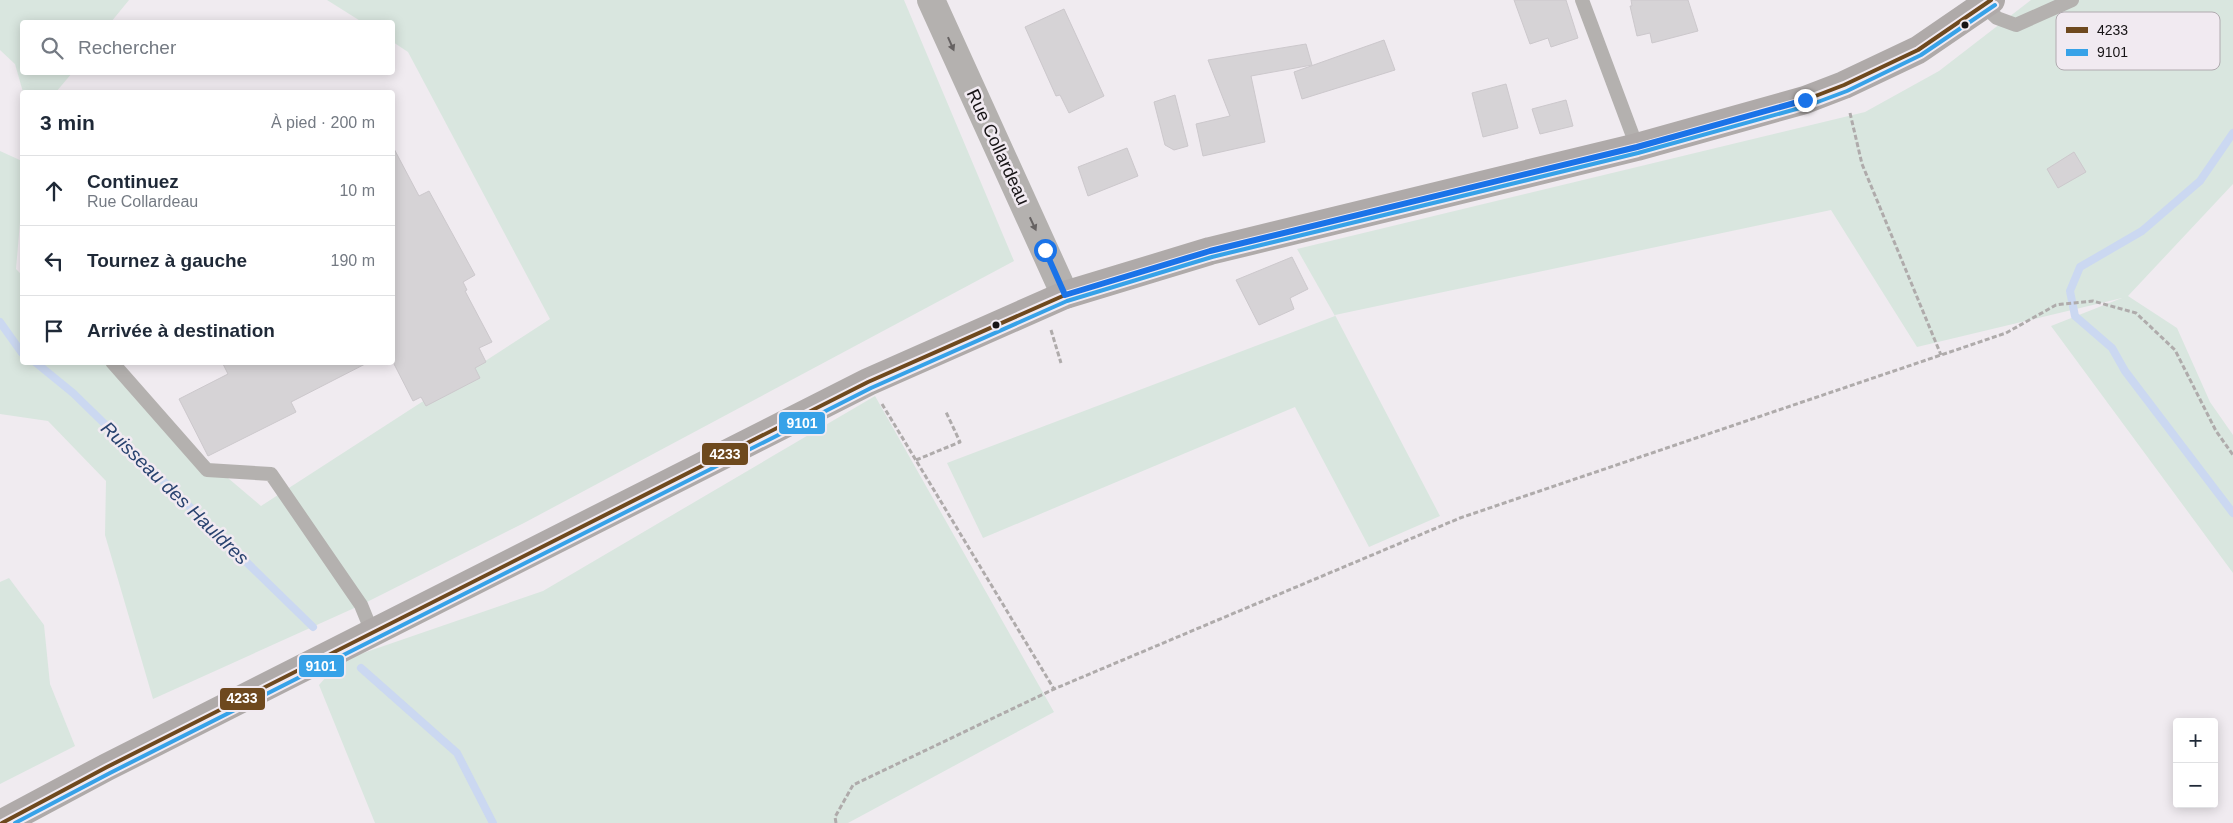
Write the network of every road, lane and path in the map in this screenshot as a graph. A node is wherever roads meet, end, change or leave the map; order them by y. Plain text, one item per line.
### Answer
1 (931, 0) edge
2 (1582, 0) edge
3 (2072, 0) edge
4 (1987, 2) edge
5 (1844, 85) junction
6 (1637, 147) junction
7 (1065, 295) junction
8 (1050, 327) dead end
9 (1941, 355) junction
10 (1062, 363) dead end
11 (115, 365) edge
12 (868, 382) junction
13 (946, 412) dead end
14 (2233, 455) edge
15 (916, 460) junction
16 (361, 638) junction
17 (1054, 689) junction
18 (2, 823) edge
19 (836, 823) edge

1 -> 7 street, Rue Collardeau
2 - 6 lane
3 - 4 lane
4 - 5 main road
5 - 6 main road
5 - 9 path
6 - 7 main road
7 - 12 main road
8 - 10 path
9 - 14 path
9 - 17 path
11 - 16 lane
12 - 15 path
12 - 16 main road
13 - 15 path
15 - 17 path
16 - 18 main road
17 - 19 path

